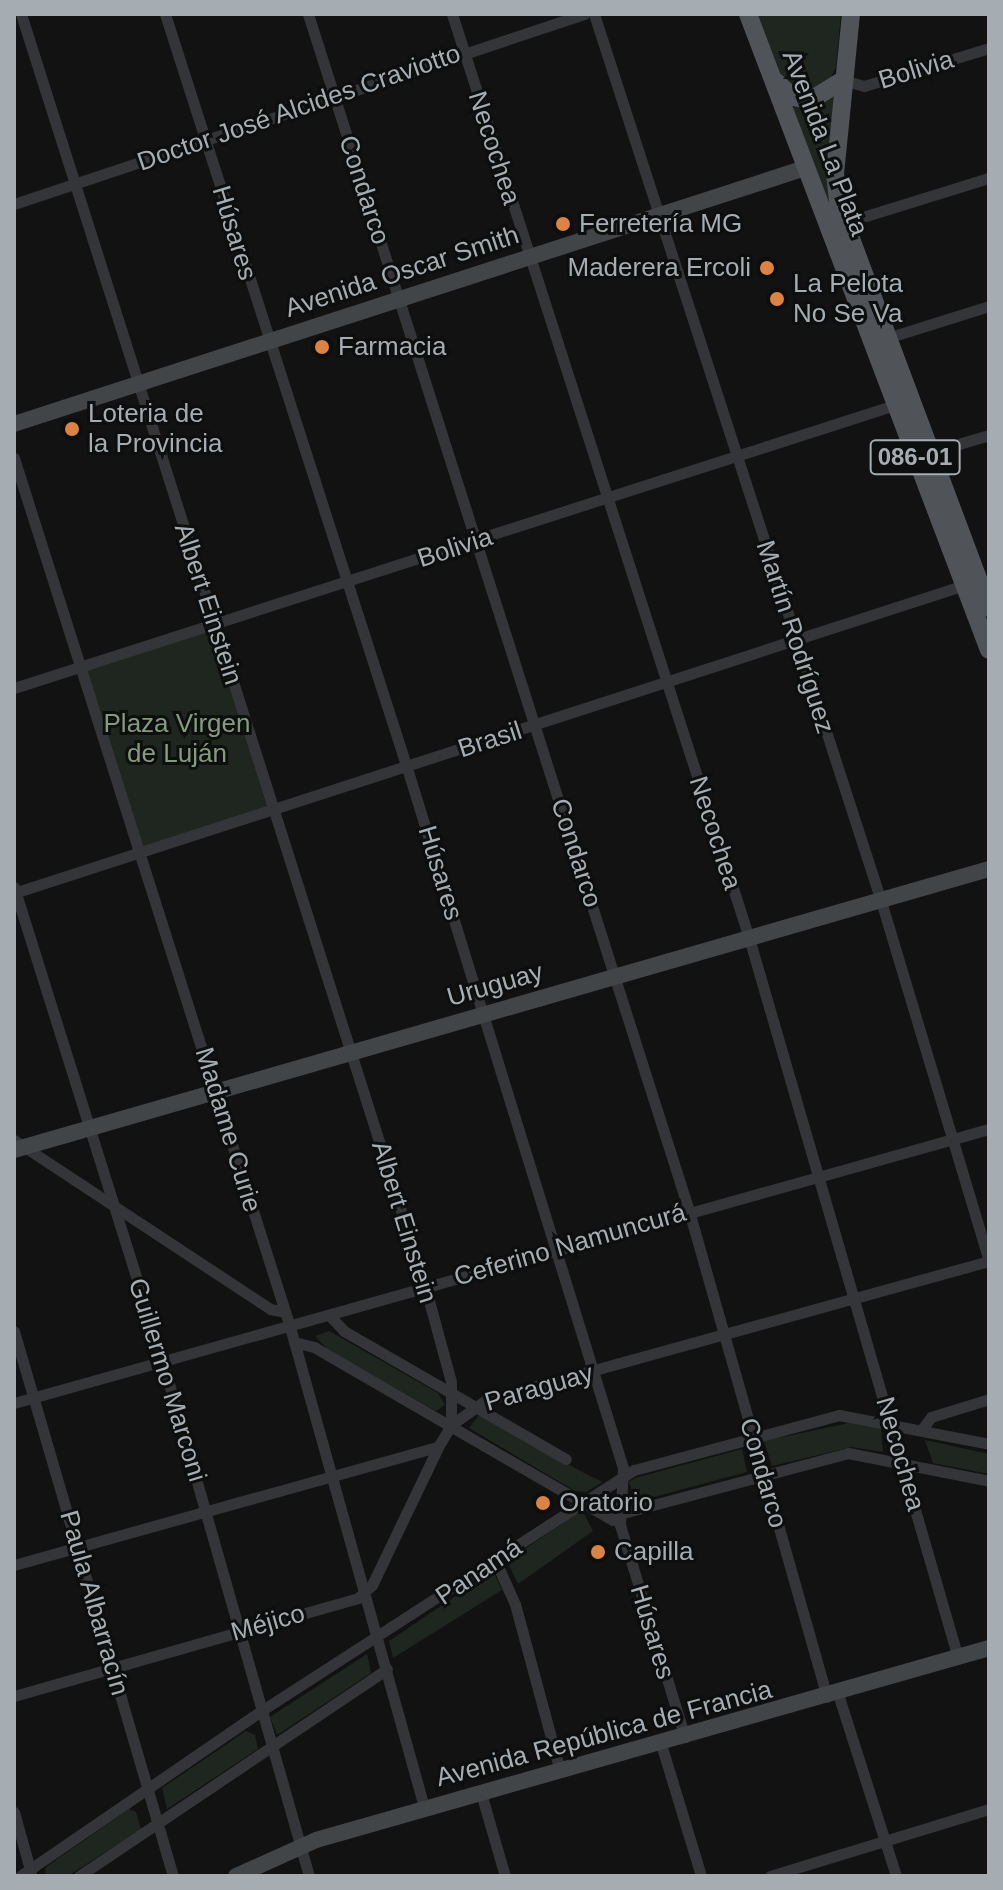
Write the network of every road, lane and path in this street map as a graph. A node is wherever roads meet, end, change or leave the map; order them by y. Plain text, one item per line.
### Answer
1 (21, 14) edge
2 (165, 14) edge
3 (308, 14) edge
4 (452, 14) edge
5 (584, 14) edge
6 (594, 14) edge
7 (748, 14) edge
8 (851, 14) edge
9 (989, 48) edge
10 (464, 53) junction
11 (767, 68) junction
12 (843, 80) junction
13 (333, 96) junction
14 (205, 139) junction
15 (805, 168) junction
16 (989, 178) edge
17 (73, 184) junction
18 (14, 204) edge
19 (661, 213) junction
20 (866, 216) dead end
21 (528, 257) junction
22 (399, 299) junction
23 (989, 306) edge
24 (887, 338) junction
25 (268, 341) junction
26 (137, 385) junction
27 (895, 405) junction
28 (14, 424) edge
29 (989, 435) edge
30 (932, 452) junction
31 (738, 456) junction
32 (14, 458) edge
33 (609, 498) junction
34 (478, 540) junction
35 (347, 583) junction
36 (978, 584) edge
37 (989, 608) edge
38 (216, 624) junction
39 (795, 641) junction
40 (989, 650) edge
41 (82, 667) junction
42 (666, 683) junction
43 (14, 688) edge
44 (536, 725) junction
45 (407, 768) junction
46 (273, 810) junction
47 (140, 854) junction
48 (989, 869) edge
49 (15, 891) edge
50 (881, 901) junction
51 (749, 938) junction
52 (615, 975) junction
53 (483, 1013) junction
54 (350, 1052) junction
55 (217, 1092) junction
56 (90, 1129) junction
57 (989, 1129) edge
58 (952, 1139) junction
59 (18, 1145) edge
60 (821, 1175) junction
61 (114, 1207) junction
62 (689, 1211) junction
63 (555, 1250) junction
64 (989, 1261) edge
65 (425, 1286) junction
66 (857, 1298) junction
67 (285, 1312) junction
68 (330, 1316) junction
69 (290, 1327) junction
70 (14, 1331) edge
71 (724, 1337) junction
72 (294, 1342) junction
73 (162, 1359) junction
74 (593, 1372) junction
75 (453, 1393) junction
76 (34, 1396) junction
77 (989, 1399) edge
78 (14, 1403) edge
79 (474, 1406) junction
80 (891, 1422) junction
81 (451, 1425) junction
82 (922, 1429) junction
83 (753, 1437) junction
84 (989, 1444) edge
85 (438, 1447) junction
86 (566, 1459) dead end
87 (903, 1463) junction
88 (334, 1473) junction
89 (764, 1474) junction
90 (623, 1475) junction
91 (989, 1481) edge
92 (581, 1502) junction
93 (205, 1509) junction
94 (620, 1512) junction
95 (608, 1517) junction
96 (620, 1525) junction
97 (78, 1545) junction
98 (496, 1562) junction
99 (14, 1565) edge
100 (366, 1593) junction
101 (239, 1631) junction
102 (379, 1637) junction
103 (989, 1648) edge
104 (958, 1658) junction
105 (111, 1667) junction
106 (387, 1669) junction
107 (14, 1696) edge
108 (833, 1696) junction
109 (261, 1711) junction
110 (685, 1737) junction
111 (661, 1744) junction
112 (272, 1746) junction
113 (560, 1771) junction
114 (148, 1790) junction
115 (481, 1793) junction
116 (424, 1808) junction
117 (989, 1809) edge
118 (14, 1812) edge
119 (157, 1825) junction
120 (885, 1841) junction
121 (300, 1846) junction
122 (27, 1874) edge
123 (79, 1876) edge
124 (173, 1876) edge
125 (236, 1876) edge
126 (309, 1876) edge
127 (505, 1876) edge
128 (701, 1876) edge
129 (770, 1876) edge
130 (896, 1876) edge

1 - 17 street, Albert Einstein
2 - 14 street, Húsares
3 - 13 street, Condarco
4 - 10 street, Necochea
5 - 10 street, Doctor José Alcides Craviotto
6 - 19 street, Martín Rodríguez
7 - 11 main road, Avenida La Plata
8 - 12 main road, Avenida La Plata
9 - 12 street, Bolivia
10 - 13 street, Doctor José Alcides Craviotto
10 - 21 street, Necochea
11 - 12 main road
11 - 15 main road, Avenida La Plata / 086-01
12 - 24 main road, Avenida La Plata / 086-01
13 - 14 street, Doctor José Alcides Craviotto
13 - 22 street, Condarco
14 - 17 street, Doctor José Alcides Craviotto
14 - 25 street, Húsares
15 - 19 main road, Avenida Oscar Smith
15 - 27 main road, Avenida La Plata / 086-01
16 - 20 street
17 - 18 street, Doctor José Alcides Craviotto
17 - 26 street, Albert Einstein
19 - 21 main road, Avenida Oscar Smith
19 - 31 street, Martín Rodríguez
21 - 22 main road, Avenida Oscar Smith
21 - 33 street, Necochea
22 - 25 main road, Avenida Oscar Smith
22 - 34 street, Condarco
23 - 24 street
24 - 30 main road, Avenida La Plata / 086-01
25 - 26 main road, Avenida Oscar Smith
25 - 35 street, Húsares
26 - 28 main road, Avenida Oscar Smith
26 - 38 street, Albert Einstein
27 - 31 street, Bolivia
27 - 36 main road, Avenida La Plata / 086-01
29 - 30 street
30 - 36 main road, Avenida La Plata / 086-01
31 - 33 street, Bolivia
31 - 39 street, Martín Rodríguez
32 - 41 street, Madame Curie
33 - 34 street, Bolivia
33 - 42 street, Necochea
34 - 35 street, Bolivia
34 - 44 street, Condarco
35 - 38 street, Bolivia
35 - 45 street, Húsares
36 - 37 main road, Avenida La Plata / 086-01
36 - 39 street, Brasil
36 - 40 main road, Avenida La Plata / 086-01
38 - 41 street, Bolivia
38 - 46 street, Albert Einstein
39 - 42 street, Brasil
39 - 50 street, Martín Rodríguez
41 - 43 street, Bolivia
41 - 47 street, Madame Curie
42 - 44 street, Brasil
42 - 51 street, Necochea
44 - 45 street, Brasil
44 - 52 street, Condarco
45 - 46 street, Brasil
45 - 53 street, Húsares
46 - 47 street, Brasil
46 - 54 street, Albert Einstein
47 - 49 street, Brasil
47 - 55 street, Madame Curie
48 - 50 main road, Uruguay
49 - 56 street, Guillermo Marconi
50 - 51 main road, Uruguay
50 - 58 street, Martín Rodríguez
51 - 52 main road, Uruguay
51 - 60 street, Necochea
52 - 53 main road, Uruguay
52 - 62 street, Condarco
53 - 54 main road, Uruguay
53 - 63 street, Húsares
54 - 55 main road, Uruguay
54 - 65 street, Albert Einstein
55 - 56 main road, Uruguay
55 - 67 street, Madame Curie
56 - 59 main road, Uruguay
56 - 61 street, Guillermo Marconi
57 - 58 street, Ceferino Namuncurá
58 - 60 street, Ceferino Namuncurá
58 - 64 street, Martín Rodríguez
59 - 61 street
60 - 62 street, Ceferino Namuncurá
60 - 66 street, Necochea
61 - 67 street
61 - 73 street, Guillermo Marconi
62 - 63 street, Ceferino Namuncurá
62 - 71 street, Condarco
63 - 65 street, Ceferino Namuncurá
63 - 74 street, Húsares
64 - 66 street, Paraguay
65 - 68 street, Ceferino Namuncurá
65 - 75 street, Albert Einstein
66 - 71 street, Paraguay
66 - 80 street, Necochea
67 - 69 street, Madame Curie
68 - 69 street, Ceferino Namuncurá
68 - 75 street
69 - 72 street, Madame Curie
69 - 73 street, Ceferino Namuncurá
70 - 76 street, Paula Albarracín
71 - 74 street, Paraguay
71 - 83 street, Condarco
72 - 81 street
72 - 88 street, Madame Curie
73 - 76 street, Ceferino Namuncurá
73 - 93 street, Guillermo Marconi
74 - 79 street, Paraguay
74 - 90 street, Húsares
75 - 79 street
75 - 81 street, Albert Einstein
76 - 78 street, Ceferino Namuncurá
76 - 97 street, Paula Albarracín
77 - 82 street
79 - 81 street, Paraguay
79 - 86 street
80 - 82 street, Panamá
80 - 83 street, Panamá
80 - 87 street, Necochea
81 - 85 street, Paraguay
81 - 92 street
82 - 84 street, Panamá
83 - 89 street, Condarco
83 - 90 street, Panamá
85 - 88 street
85 - 100 street
87 - 89 street
87 - 91 street
87 - 104 street, Necochea
88 - 93 street
88 - 100 street, Madame Curie
89 - 94 street
89 - 108 street, Condarco
90 - 92 street, Panamá
90 - 94 street, Húsares
92 - 95 street
92 - 98 street, Panamá
93 - 97 street
93 - 101 street, Guillermo Marconi
94 - 95 street
94 - 96 street, Húsares
95 - 96 street
96 - 110 street, Húsares
97 - 99 street
97 - 105 street, Paula Albarracín
98 - 102 street, Panamá
98 - 113 street
100 - 101 street, Méjico
100 - 102 street, Madame Curie
101 - 105 street, Méjico
101 - 109 street, Guillermo Marconi
102 - 106 street, Madame Curie
102 - 109 street, Panamá
103 - 104 main road, Avenida República de Francia
104 - 108 main road, Avenida República de Francia
105 - 107 street, Méjico
105 - 114 street, Paula Albarracín
106 - 112 street
106 - 116 street, Madame Curie
108 - 110 main road, Avenida República de Francia
108 - 120 street, Condarco
109 - 112 street, Guillermo Marconi
109 - 114 street, Panamá
110 - 111 main road, Avenida República de Francia
111 - 113 main road, Avenida República de Francia
111 - 128 street
112 - 119 street
112 - 121 street, Guillermo Marconi
113 - 115 main road, Avenida República de Francia
114 - 119 street, Paula Albarracín
114 - 122 street, Panamá
115 - 116 main road, Avenida República de Francia
115 - 127 street
116 - 121 main road, Avenida República de Francia
117 - 120 street
118 - 122 street
119 - 123 street
119 - 124 street, Paula Albarracín
120 - 129 street
120 - 130 street, Condarco
121 - 125 main road, Avenida República de Francia
121 - 126 street, Guillermo Marconi

